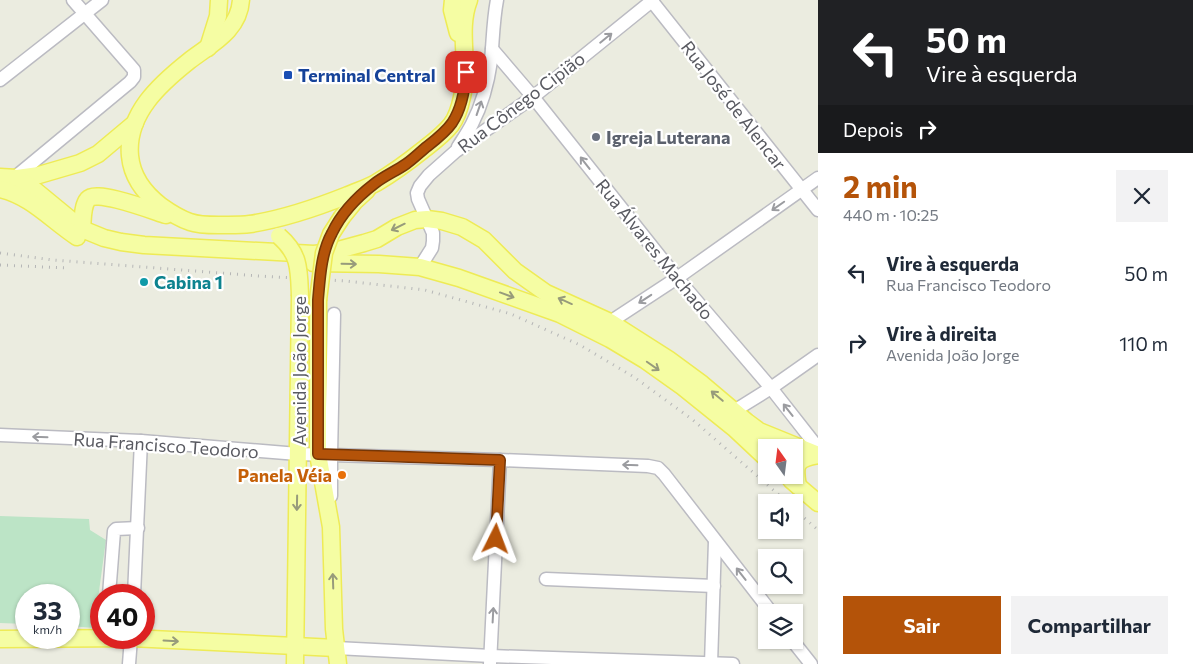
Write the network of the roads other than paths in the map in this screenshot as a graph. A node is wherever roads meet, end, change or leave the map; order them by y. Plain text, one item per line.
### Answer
1 (72, 0) edge
2 (102, 0) edge
3 (219, 0) edge
4 (241, 0) edge
5 (453, 0) edge
6 (469, 0) edge
7 (497, 0) edge
8 (652, 0) edge
9 (85, 14) junction
10 (208, 48) junction
11 (492, 49) junction
12 (465, 62) junction
13 (0, 80) edge
14 (533, 97) junction
15 (135, 123) junction
16 (456, 151) junction
17 (7, 178) edge
18 (818, 178) edge
19 (374, 184) junction
20 (801, 190) junction
21 (818, 210) edge
22 (427, 219) junction
23 (191, 223) junction
24 (250, 224) junction
25 (82, 229) junction
26 (420, 267) junction
27 (677, 278) junction
28 (334, 314) dead end
29 (610, 322) junction
30 (818, 355) edge
31 (771, 388) junction
32 (734, 411) junction
33 (0, 435) edge
34 (141, 441) junction
35 (818, 448) edge
36 (758, 450) edge
37 (298, 454) junction
38 (324, 455) junction
39 (818, 455) edge
40 (803, 459) edge
41 (500, 460) junction
42 (797, 484) edge
43 (818, 503) edge
44 (138, 528) junction
45 (715, 541) junction
46 (546, 579) dead end
47 (110, 584) edge
48 (135, 584) edge
49 (714, 586) junction
50 (765, 604) edge
51 (334, 629) junction
52 (90, 638) edge
53 (0, 639) edge
54 (155, 639) edge
55 (302, 647) junction
56 (131, 649) edge
57 (799, 649) edge
58 (337, 656) edge
59 (431, 658) edge
60 (491, 660) edge
61 (711, 663) edge
62 (130, 664) edge
63 (295, 664) edge
64 (732, 664) edge
65 (811, 664) edge

1 - 9 street
2 - 9 street
3 - 10 main road
4 - 10 main road
5 - 12 main road
6 - 12 main road
7 - 11 street
14 -> 8 street, Rua Cônego Cipião
8 - 20 street, Rua José de Alencar
9 - 13 street
9 - 17 street
10 - 15 main road
11 - 14 street, Rua Álvares Machado
16 -> 11 street
12 - 19 main road
14 - 16 street, Rua Cônego Cipião
27 -> 14 street, Rua Álvares Machado
15 - 17 main road
15 - 23 main road
16 - 22 street, Rua Cônego Cipião
17 - 25 main road
17 -> 26 main road
18 - 20 street
19 - 24 main road
19 - 38 main road, Avenida João Jorge, bridge
20 - 21 street, Rua José de Alencar
20 -> 27 street
22 -> 25 main road
22 - 26 street
29 -> 22 main road
23 - 24 main road
23 - 25 main road
24 - 37 main road, Avenida João Jorge, bridge
26 -> 36 main road
27 -> 29 street
27 - 31 street, Rua Álvares Machado
28 - 38 street, Avenida João Jorge
32 -> 29 main road
30 - 31 street
31 - 32 street
35 -> 31 street, Rua Álvares Machado
32 - 39 main road
34 -> 33 street, Rua Francisco Teodoro
34 - 37 street, Rua Francisco Teodoro
34 - 44 street
37 - 38 street, Rua Francisco Teodoro
37 -> 55 main road, Avenida João Jorge
38 - 41 street, Rua Francisco Teodoro
51 -> 38 main road, Avenida João Jorge
39 - 40 main road
45 -> 41 street, Rua Francisco Teodoro
60 -> 41 street
42 - 43 main road
44 - 47 street
44 - 48 street
45 - 49 street
50 -> 45 street, Rua Francisco Teodoro
46 - 49 street
49 - 61 street
51 - 55 main road
51 - 58 main road, Avenida João Jorge
52 - 53 main road
54 -> 55 main road
55 - 58 main road
55 - 63 main road, Avenida João Jorge
56 - 62 street
57 - 65 street
58 - 59 street
59 - 60 street
60 - 61 street
61 - 64 street

